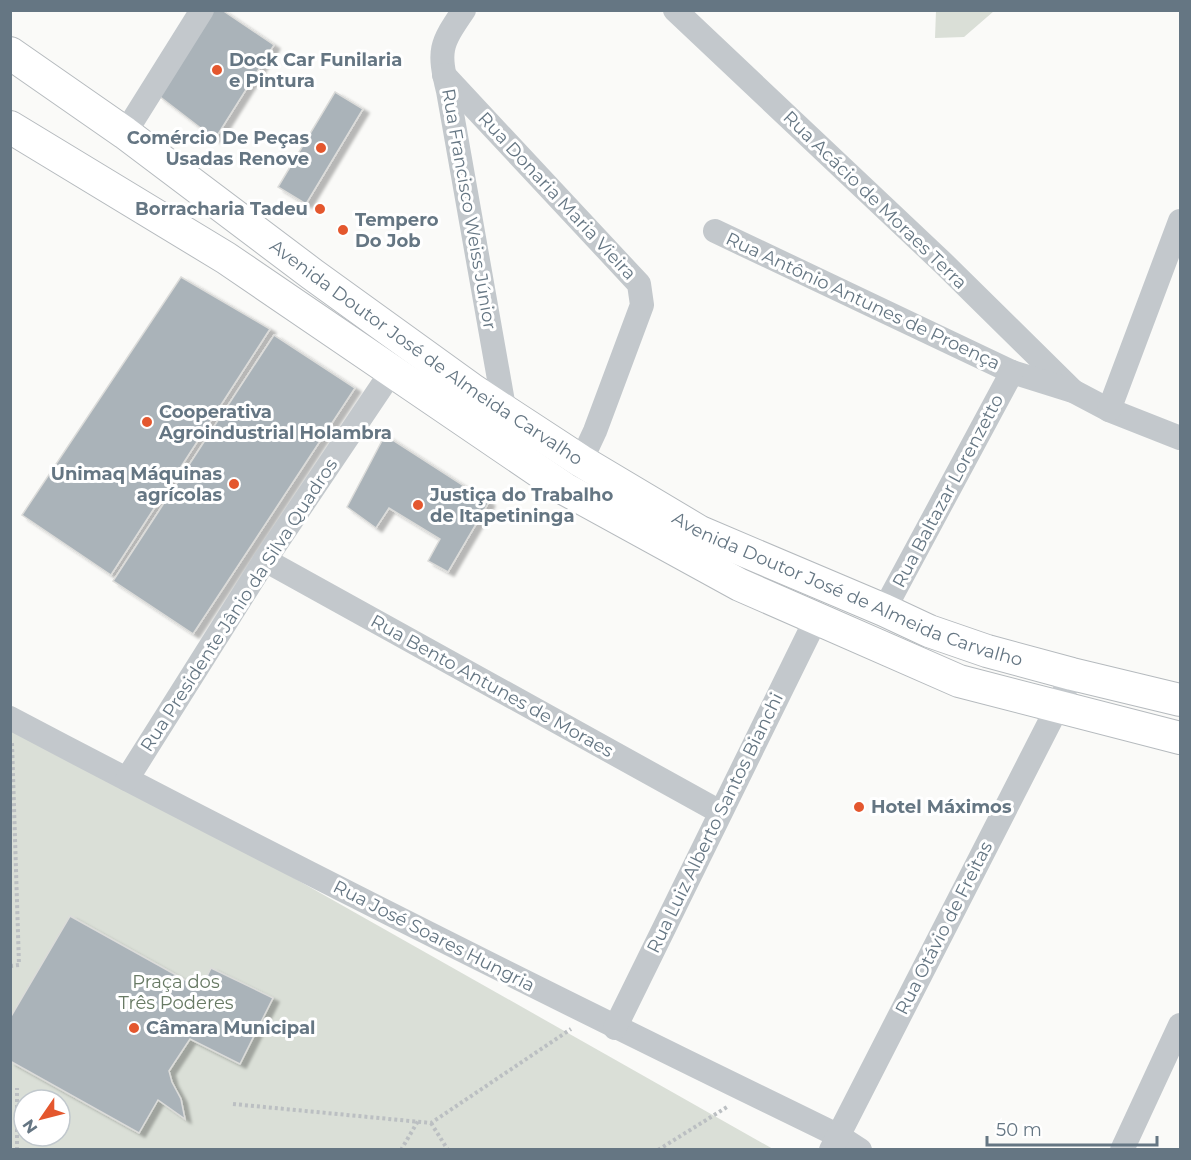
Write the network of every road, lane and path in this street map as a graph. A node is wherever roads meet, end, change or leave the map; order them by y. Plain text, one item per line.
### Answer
1 (202, 10) edge
2 (464, 10) edge
3 (675, 10) edge
4 (10, 53) edge
5 (444, 75) junction
6 (10, 127) edge
7 (125, 133) junction
8 (1179, 228) edge
9 (715, 231) dead end
10 (392, 371) junction
11 (1012, 372) junction
12 (1074, 391) junction
13 (1109, 410) junction
14 (505, 413) junction
15 (1180, 438) edge
16 (581, 461) junction
17 (265, 560) junction
18 (884, 610) junction
19 (816, 620) junction
20 (1072, 674) junction
21 (1180, 700) edge
22 (1057, 708) junction
23 (11, 718) edge
24 (1180, 738) edge
25 (127, 779) junction
26 (720, 812) junction
27 (10, 966) edge
28 (591, 1016) junction
29 (1180, 1025) edge
30 (615, 1028) junction
31 (750, 1093) junction
32 (233, 1104) dead end
33 (418, 1121) junction
34 (431, 1123) junction
35 (834, 1142) edge
36 (401, 1149) edge
37 (448, 1149) edge
38 (658, 1149) edge
39 (860, 1149) edge
40 (1122, 1149) edge

1 - 7 street
2 - 5 street, Rua Francisco Weiss Júnior
3 - 12 street, Rua Acácio de Moraes Terra
4 - 7 main road, Avenida Doutor José de Almeida Carvalho
5 - 14 street, Rua Francisco Weiss Júnior
5 - 16 street, Rua Donaria Maria Vieira
6 - 10 main road, Avenida Doutor José de Almeida Carvalho
7 - 14 main road, Avenida Doutor José de Almeida Carvalho
8 - 13 street
9 - 11 street, Rua Antônio Antunes de Proença
10 - 17 street, Rua Presidente Jânio da Silva Quadros
10 - 19 main road, Avenida Doutor José de Almeida Carvalho
11 - 12 street, Rua Acácio de Moraes Terra
11 - 18 street, Rua Baltazar Lorenzetto
12 - 13 street, Rua Acácio de Moraes Terra
13 - 15 street, Rua Acácio de Moraes Terra
14 - 16 main road, Avenida Doutor José de Almeida Carvalho
16 - 18 main road, Avenida Doutor José de Almeida Carvalho
17 - 25 street, Rua Presidente Jânio da Silva Quadros
17 - 26 street, Rua Bento Antunes de Moraes
18 - 20 main road, Avenida Doutor José de Almeida Carvalho
19 - 22 main road, Avenida Doutor José de Almeida Carvalho
19 - 26 street, Rua Luiz Alberto Santos Bianchi
20 - 21 main road, Avenida Doutor José de Almeida Carvalho
20 - 22 street, Rua Otávio de Freitas
22 - 24 main road, Avenida Doutor José de Almeida Carvalho
22 - 35 street, Rua Otávio de Freitas
23 - 25 street, Rua José Soares Hungria
23 - 27 path
25 - 28 street, Rua José Soares Hungria
26 - 30 street, Rua Luiz Alberto Santos Bianchi
28 - 30 street, Rua José Soares Hungria
28 - 34 path
29 - 40 street
30 - 31 street, Rua José Soares Hungria
31 - 35 street, Rua José Soares Hungria
31 - 38 path
32 - 33 path
33 - 34 path
33 - 36 path
34 - 37 path
35 - 39 street, Rua José Soares Hungria

